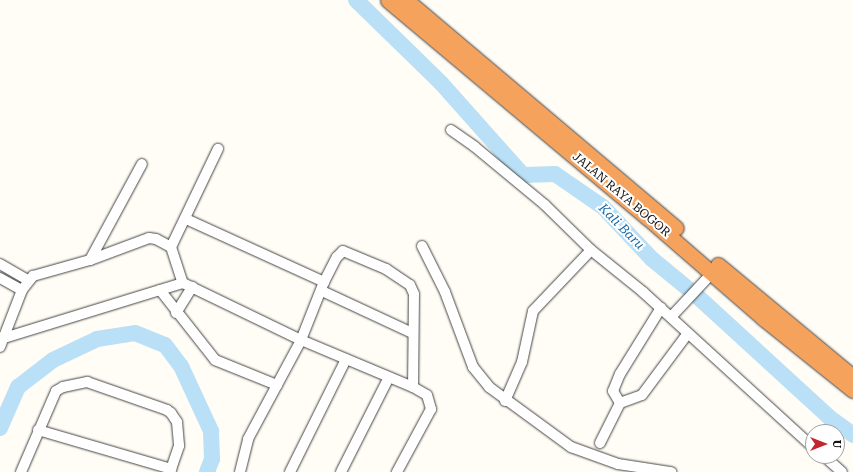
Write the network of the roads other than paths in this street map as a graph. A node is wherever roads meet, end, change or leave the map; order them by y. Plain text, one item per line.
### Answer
1 (388, 0) edge
2 (406, 0) edge
3 (451, 130) dead end
4 (218, 149) dead end
5 (142, 164) dead end
6 (186, 219) junction
7 (422, 246) dead end
8 (171, 247) junction
9 (591, 250) junction
10 (90, 260) junction
11 (0, 264) edge
12 (712, 274) junction
13 (0, 278) edge
14 (28, 280) junction
15 (187, 285) junction
16 (323, 287) junction
17 (22, 290) junction
18 (160, 290) junction
19 (661, 308) junction
20 (176, 313) junction
21 (671, 317) junction
22 (412, 333) junction
23 (688, 333) junction
24 (1, 340) edge
25 (300, 340) junction
26 (346, 359) junction
27 (389, 377) junction
28 (853, 377) edge
29 (277, 385) junction
30 (413, 388) junction
31 (853, 390) edge
32 (505, 401) junction
33 (620, 403) junction
34 (38, 430) junction
35 (805, 440) edge
36 (600, 443) dead end
37 (833, 464) edge
38 (170, 470) edge
39 (21, 472) edge
40 (240, 472) edge
41 (290, 472) edge
42 (341, 472) edge
43 (397, 472) edge
44 (671, 472) edge
45 (842, 472) edge

1 - 12 highway, JALAN RAYA BOGOR
2 - 28 highway, JALAN RAYA BOGOR
3 - 9 street
4 - 6 street
5 - 10 street
6 - 8 street
6 - 16 street
7 - 32 street
8 - 10 street
8 - 15 street
9 - 19 street
9 - 32 street
10 - 14 street
11 - 14 street
12 - 21 street
12 - 31 highway, JALAN RAYA BOGOR
13 - 17 street
14 - 17 street
15 - 18 street
15 - 20 street
15 - 25 street
16 - 22 street
16 - 22 street
16 - 25 street
17 - 24 street
18 - 20 street
18 - 24 street
19 - 21 street
19 - 33 street
20 - 29 street
21 - 23 street
22 - 30 street
23 - 33 street
23 - 35 street
25 - 26 street
25 - 29 street
26 - 27 street
26 - 41 street
27 - 30 street
27 - 42 street
29 - 40 street
30 - 43 street
32 - 44 street
33 - 36 street
34 - 38 street
34 - 38 street
34 - 39 street
37 - 45 street

